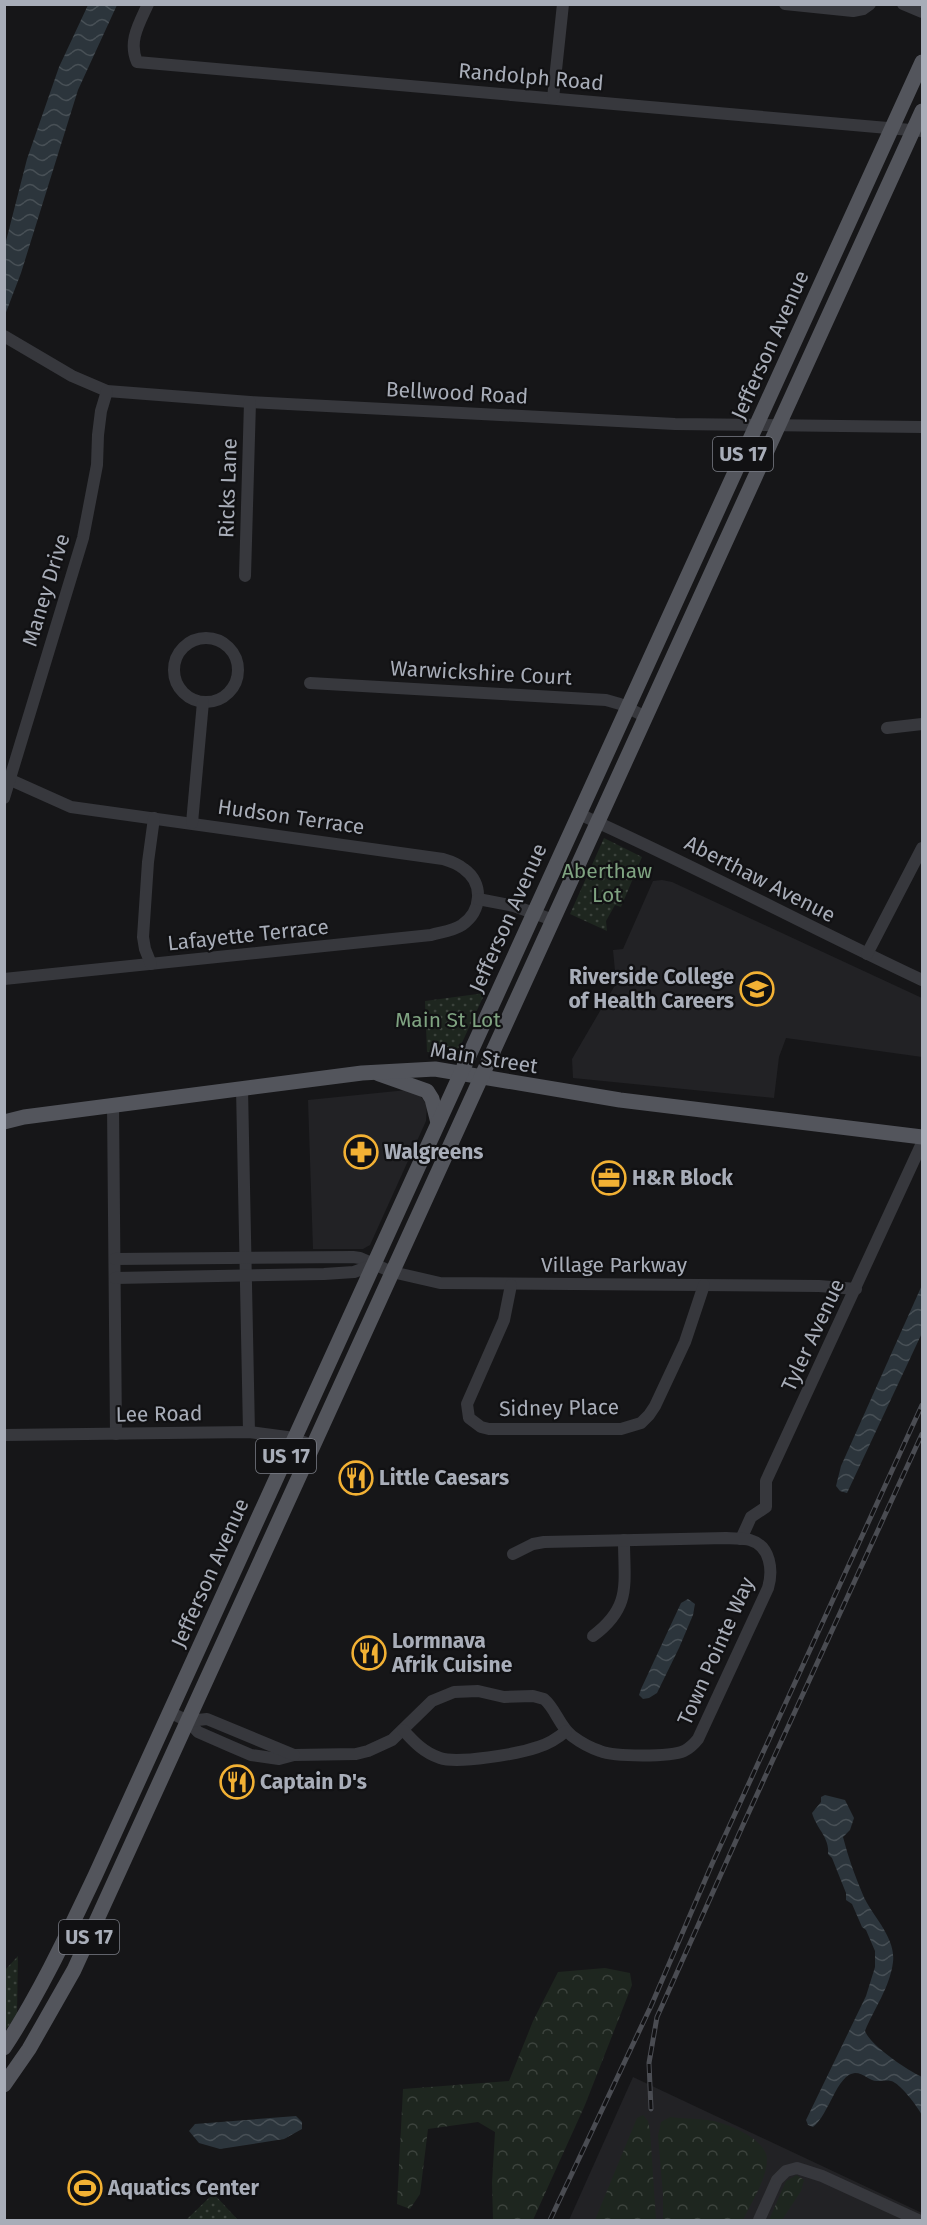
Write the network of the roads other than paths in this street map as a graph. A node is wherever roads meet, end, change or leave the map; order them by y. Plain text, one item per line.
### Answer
1 (148, 4) edge
2 (563, 4) edge
3 (785, 4) edge
4 (870, 4) edge
5 (903, 4) edge
6 (922, 12) edge
7 (922, 62) edge
8 (553, 98) junction
9 (922, 111) edge
10 (892, 128) junction
11 (918, 131) edge
12 (4, 336) edge
13 (107, 391) junction
14 (250, 402) junction
15 (779, 425) junction
16 (756, 426) junction
17 (922, 427) edge
18 (245, 576) dead end
19 (310, 683) dead end
20 (203, 702) junction
21 (627, 708) junction
22 (646, 717) junction
23 (922, 724) edge
24 (886, 728) dead end
25 (7, 778) edge
26 (4, 798) edge
27 (579, 814) junction
28 (154, 818) junction
29 (598, 822) junction
30 (192, 823) junction
31 (922, 848) edge
32 (478, 899) junction
33 (534, 912) junction
34 (553, 920) junction
35 (867, 954) junction
36 (151, 964) junction
37 (4, 979) edge
38 (922, 980) edge
39 (374, 1072) junction
40 (461, 1072) junction
41 (482, 1076) junction
42 (242, 1088) junction
43 (113, 1105) junction
44 (4, 1122) edge
45 (438, 1123) junction
46 (922, 1137) edge
47 (922, 1143) edge
48 (244, 1258) junction
49 (291, 1258) junction
50 (115, 1259) junction
51 (373, 1264) junction
52 (393, 1272) junction
53 (291, 1275) junction
54 (245, 1276) junction
55 (115, 1278) junction
56 (511, 1285) junction
57 (704, 1285) junction
58 (856, 1289) junction
59 (249, 1432) junction
60 (116, 1434) junction
61 (4, 1435) edge
62 (294, 1439) junction
63 (313, 1445) junction
64 (741, 1539) junction
65 (624, 1540) junction
66 (513, 1554) dead end
67 (593, 1636) dead end
68 (169, 1712) junction
69 (188, 1721) junction
70 (403, 1730) junction
71 (566, 1731) junction
72 (4, 2048) edge
73 (4, 2085) edge
74 (759, 2220) edge
75 (918, 2220) edge

1 - 8 street, Randolph Road
2 - 8 street
3 - 4 street
5 - 6 street
7 - 10 main road, Jefferson Avenue / US 17
8 - 10 street, Randolph Road
9 - 11 main road, Jefferson Avenue / US 17
10 - 11 street, Randolph Road
10 - 16 main road, Jefferson Avenue / US 17
11 - 15 main road, Jefferson Avenue / US 17
12 - 13 street, Bellwood Road
13 - 14 street, Bellwood Road
13 - 25 street, Maney Drive
14 - 16 street, Bellwood Road
14 - 18 street, Ricks Lane
15 - 16 street, Bellwood Road
15 - 17 street, Bellwood Road
15 - 22 main road, Jefferson Avenue / US 17
16 - 21 main road, Jefferson Avenue / US 17
19 - 21 street, Warwickshire Court
20 - 20 street
20 - 30 street
21 - 22 street, Warwickshire Court
21 - 27 main road, Jefferson Avenue / US 17
22 - 29 main road, Jefferson Avenue / US 17
23 - 24 street
25 - 26 street, Maney Drive
25 - 28 street, Hudson Terrace
27 - 29 street, Aberthaw Avenue
27 - 33 main road, Jefferson Avenue / US 17
28 - 30 street, Hudson Terrace
28 - 36 street
29 - 34 main road, Jefferson Avenue / US 17
29 - 35 street, Aberthaw Avenue
30 - 32 street, Hudson Terrace
31 - 35 street
32 - 33 street
32 - 36 street, Lafayette Terrace
33 - 34 street
33 - 40 main road, Jefferson Avenue / US 17
34 - 41 main road, Jefferson Avenue / US 17
35 - 38 street, Aberthaw Avenue
36 - 37 street, Lafayette Terrace
39 - 40 main road, Main Street
39 - 42 main road, Main Street
39 - 45 main road
40 - 41 main road, Main Street
40 - 45 main road, Jefferson Avenue / US 17
41 - 46 main road, Main Street
41 - 52 main road, Jefferson Avenue / US 17
42 - 43 main road, Main Street
42 - 48 street
43 - 44 main road, Main Street
43 - 50 street
45 - 51 main road, Jefferson Avenue / US 17
47 - 58 street, Tyler Avenue
48 - 49 street, Village Parkway
48 - 50 street, Village Parkway
48 - 54 street
49 - 51 street, Village Parkway
49 - 53 street
50 - 55 street
51 - 52 street, Village Parkway
51 - 53 street
51 - 62 main road, Jefferson Avenue / US 17
52 - 56 street, Village Parkway
52 - 63 main road, Jefferson Avenue / US 17
53 - 54 street
54 - 55 street
54 - 59 street
55 - 60 street
56 - 57 street, Village Parkway
56 - 57 street, Sidney Place
57 - 58 street, Village Parkway
58 - 64 street, Tyler Avenue
59 - 60 street, Lee Road
59 - 62 street, Lee Road
60 - 61 street, Lee Road
62 - 63 street, Lee Road
62 - 68 main road, Jefferson Avenue / US 17
63 - 69 main road, Jefferson Avenue / US 17
64 - 65 street, Town Pointe Way
64 - 71 street, Town Pointe Way
65 - 66 street, Town Pointe Way
65 - 67 street
68 - 69 street
68 - 72 main road, Jefferson Avenue / US 17
69 - 70 street
69 - 73 main road, Jefferson Avenue / US 17
70 - 71 street
70 - 71 street
74 - 75 street

